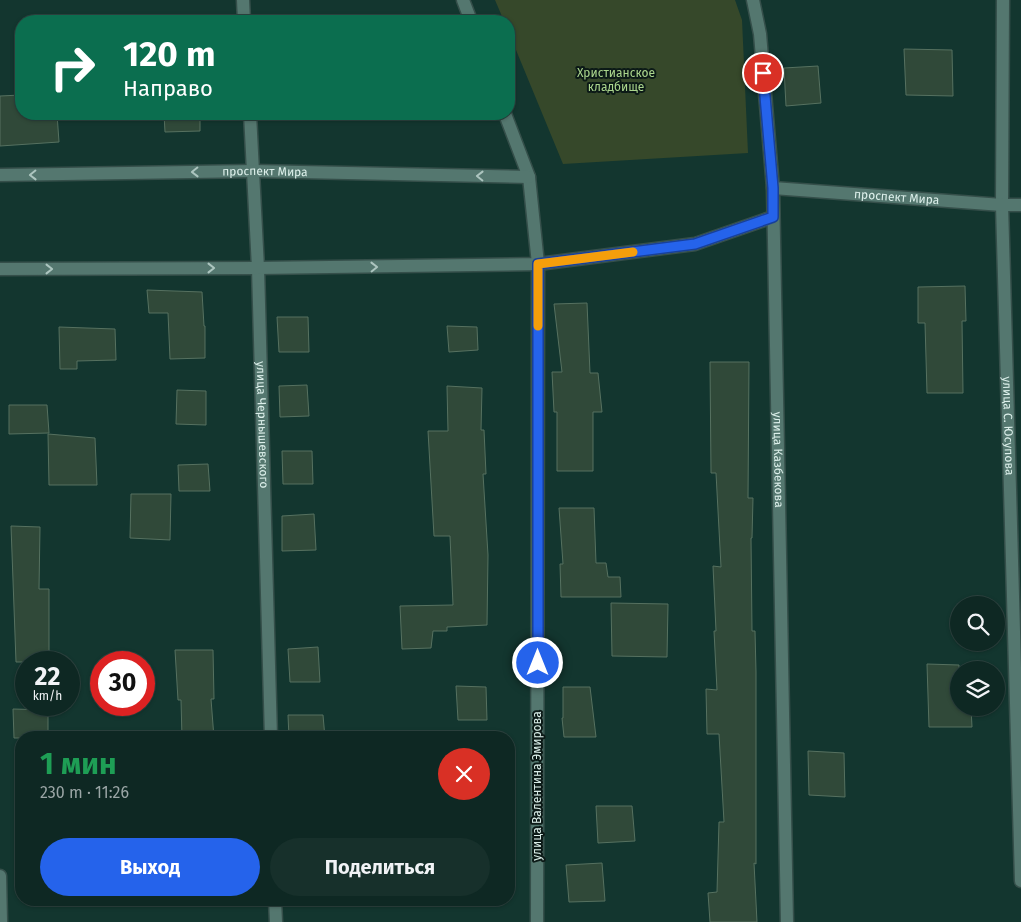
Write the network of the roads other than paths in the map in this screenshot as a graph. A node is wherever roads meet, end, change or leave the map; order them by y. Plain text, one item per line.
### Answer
1 (243, 0) edge
2 (463, 0) edge
3 (753, 0) edge
4 (1003, 0) edge
5 (244, 15) edge
6 (469, 15) edge
7 (250, 120) edge
8 (507, 120) edge
9 (254, 172) junction
10 (0, 175) edge
11 (529, 177) junction
12 (773, 188) junction
13 (1002, 205) junction
14 (1021, 205) edge
15 (773, 217) junction
16 (538, 264) junction
17 (258, 268) junction
18 (0, 269) edge
19 (271, 731) edge
20 (0, 876) edge
21 (1021, 881) edge
22 (275, 906) edge
23 (1, 922) edge
24 (276, 922) edge
25 (537, 922) edge
26 (787, 922) edge

1 - 5 street
2 - 6 street
3 - 12 street, улица Казбекова
4 - 13 street, улица С. Юсупова
7 - 9 street, улица Чернышевского
8 - 11 street, улица Валентина Эмирова
9 -> 10 street, проспект Мира
11 -> 9 street, проспект Мира
9 - 17 street, улица Чернышевского
11 - 16 street, улица Валентина Эмирова
12 - 13 street, проспект Мира
12 - 15 street, улица Казбекова
13 - 14 street, проспект Мира
13 - 21 street, улица С. Юсупова
15 - 16 street
15 - 26 street, улица Казбекова
17 -> 16 street
16 - 25 street, улица Валентина Эмирова
18 -> 17 street
17 - 19 street, улица Чернышевского
20 - 23 street
22 - 24 street

